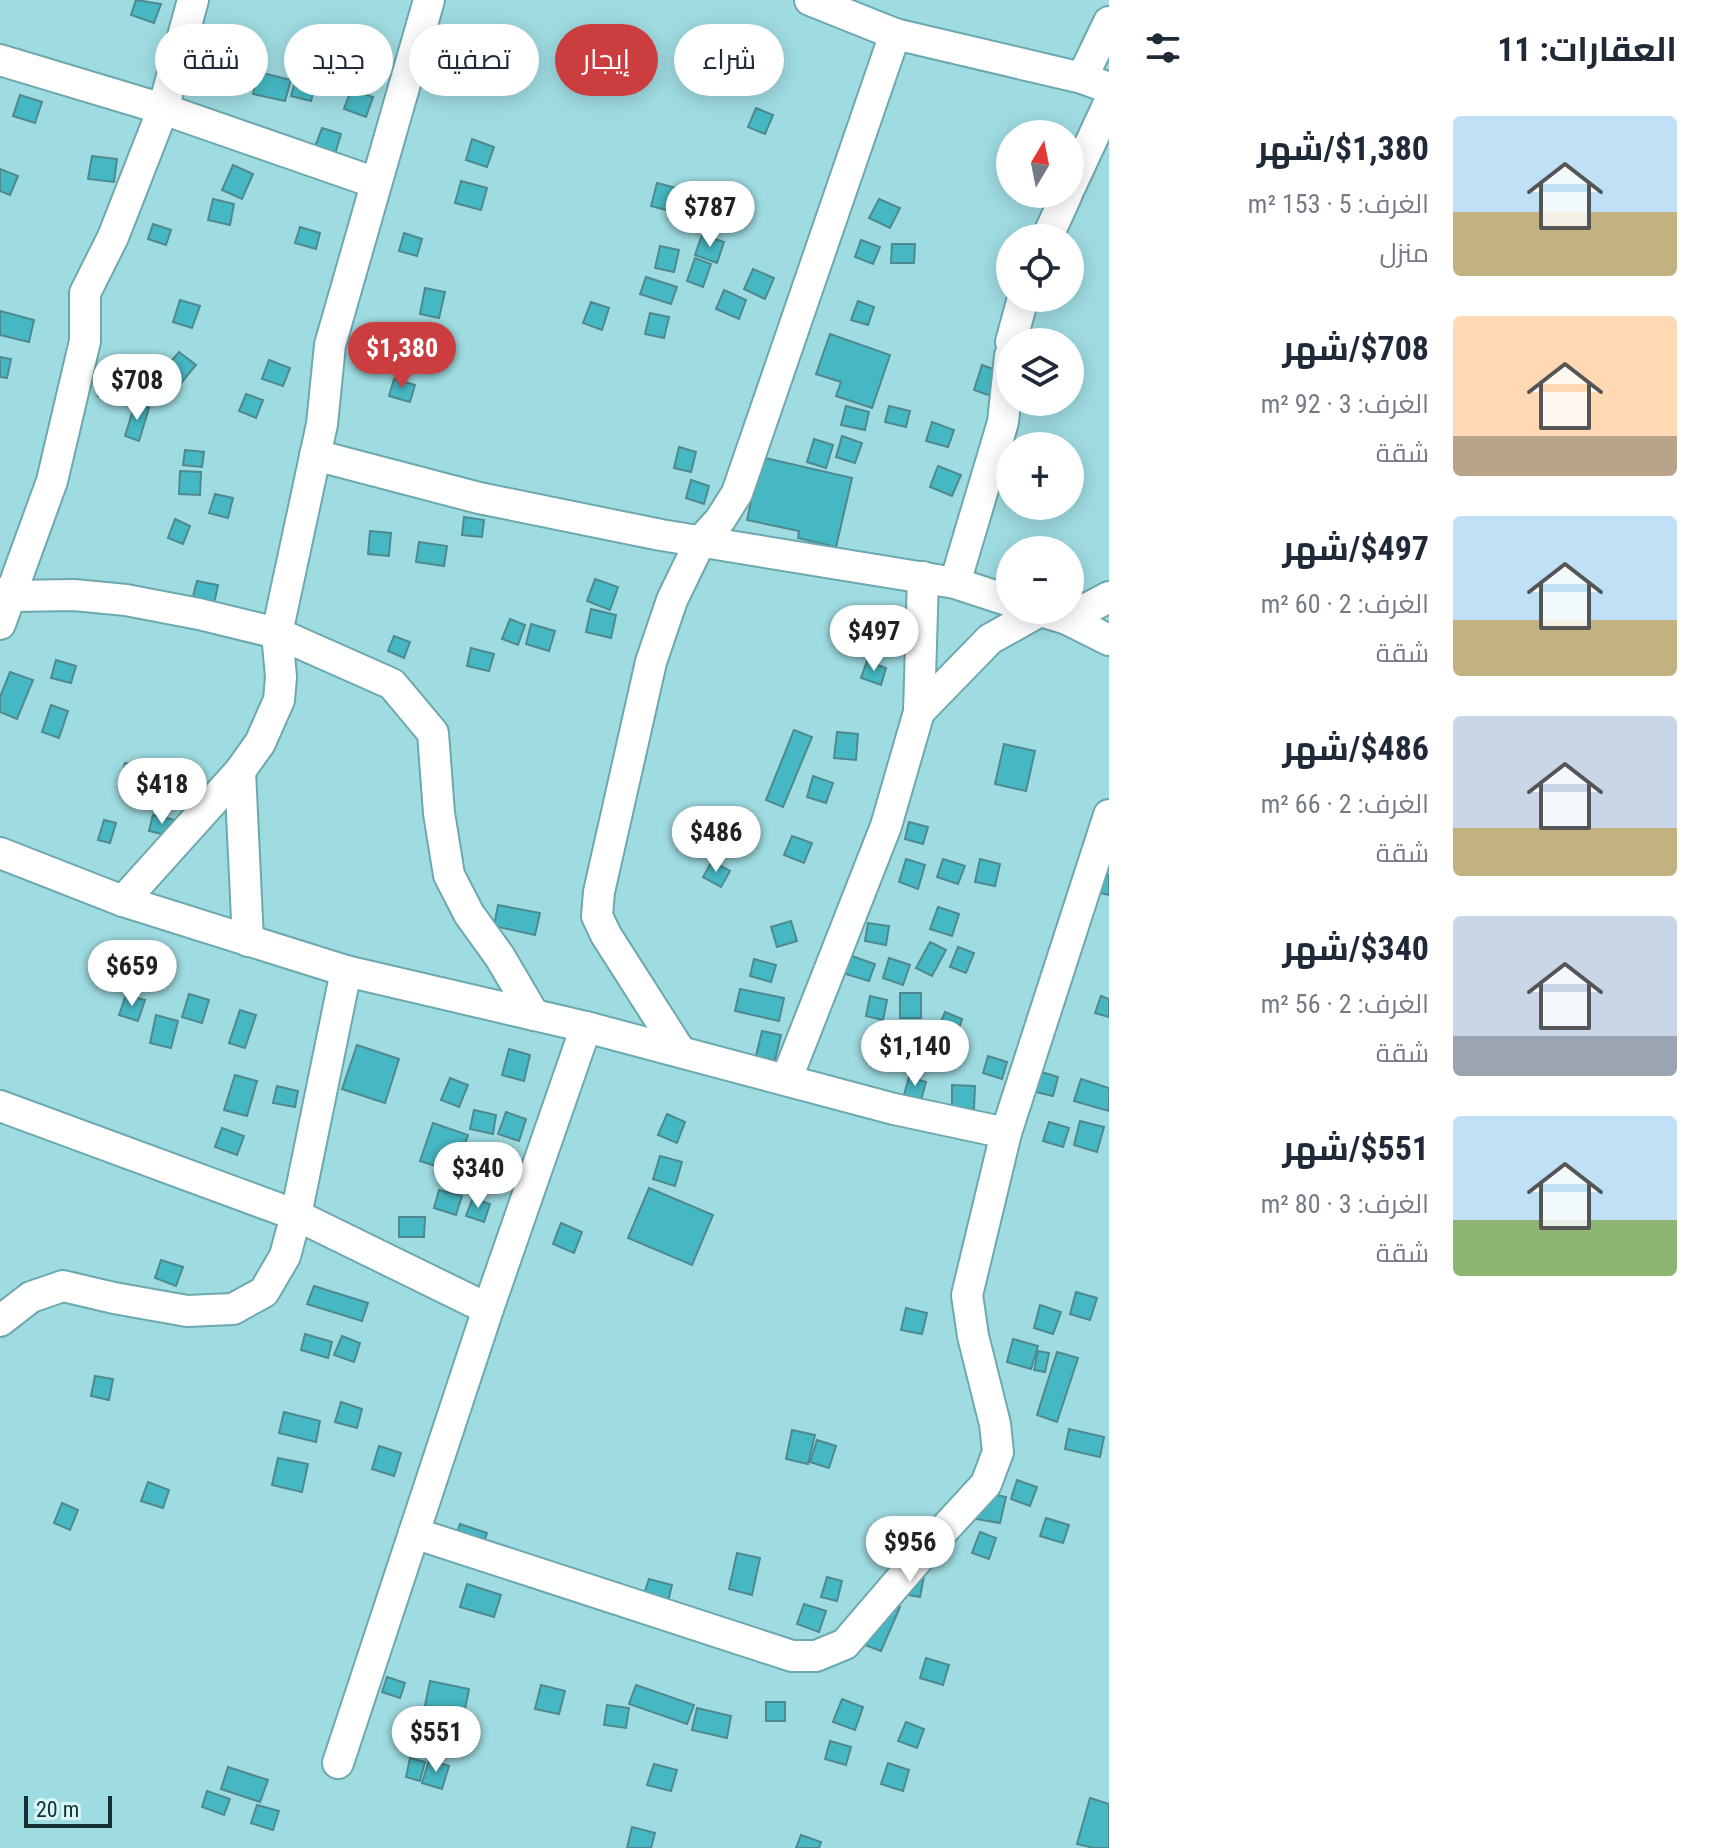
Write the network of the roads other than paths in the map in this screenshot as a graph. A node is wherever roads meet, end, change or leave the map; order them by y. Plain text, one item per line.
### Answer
1 (193, 0) edge
2 (429, 0) edge
3 (810, 0) edge
4 (1109, 22) edge
5 (895, 34) junction
6 (0, 60) edge
7 (1095, 83) edge
8 (1109, 103) edge
9 (163, 109) junction
10 (1084, 157) edge
11 (376, 183) junction
12 (1004, 416) edge
13 (315, 455) junction
14 (700, 542) junction
15 (923, 577) junction
16 (955, 583) junction
17 (5, 594) edge
18 (996, 596) edge
19 (1109, 597) edge
20 (1084, 604) edge
21 (0, 624) edge
22 (1025, 624) edge
23 (1071, 624) edge
24 (277, 633) junction
25 (1109, 640) edge
26 (919, 712) junction
27 (240, 771) junction
28 (1109, 815) edge
29 (0, 853) edge
30 (123, 901) junction
31 (248, 941) junction
32 (346, 971) junction
33 (534, 1015) junction
34 (586, 1027) junction
35 (680, 1051) junction
36 (787, 1078) junction
37 (0, 1106) edge
38 (1006, 1133) junction
39 (296, 1215) junction
40 (488, 1309) junction
41 (0, 1321) edge
42 (414, 1533) junction
43 (338, 1763) dead end

1 - 9 street
2 - 11 street
3 - 5 street
4 - 7 street
5 - 7 street
5 - 14 street
6 - 9 street
8 - 10 street
9 - 11 street
9 - 17 street
11 - 13 street
12 - 16 street
13 - 14 street
13 - 24 street
14 - 15 street
14 - 35 street
15 - 16 street
15 - 26 street
16 - 18 street
17 - 21 street
17 - 24 street
19 - 20 street
22 - 26 street
23 - 25 street
24 - 27 street
24 - 33 street
26 - 36 street
27 - 30 street
27 - 31 street
28 - 38 street
29 - 30 street
30 - 31 street
31 - 32 street
32 - 33 street
32 - 39 street
33 - 34 street
34 - 35 street
34 - 40 street
35 - 36 street
36 - 38 street
37 - 39 street
38 - 42 street
39 - 40 street
39 - 41 street
40 - 42 street
42 - 43 street

